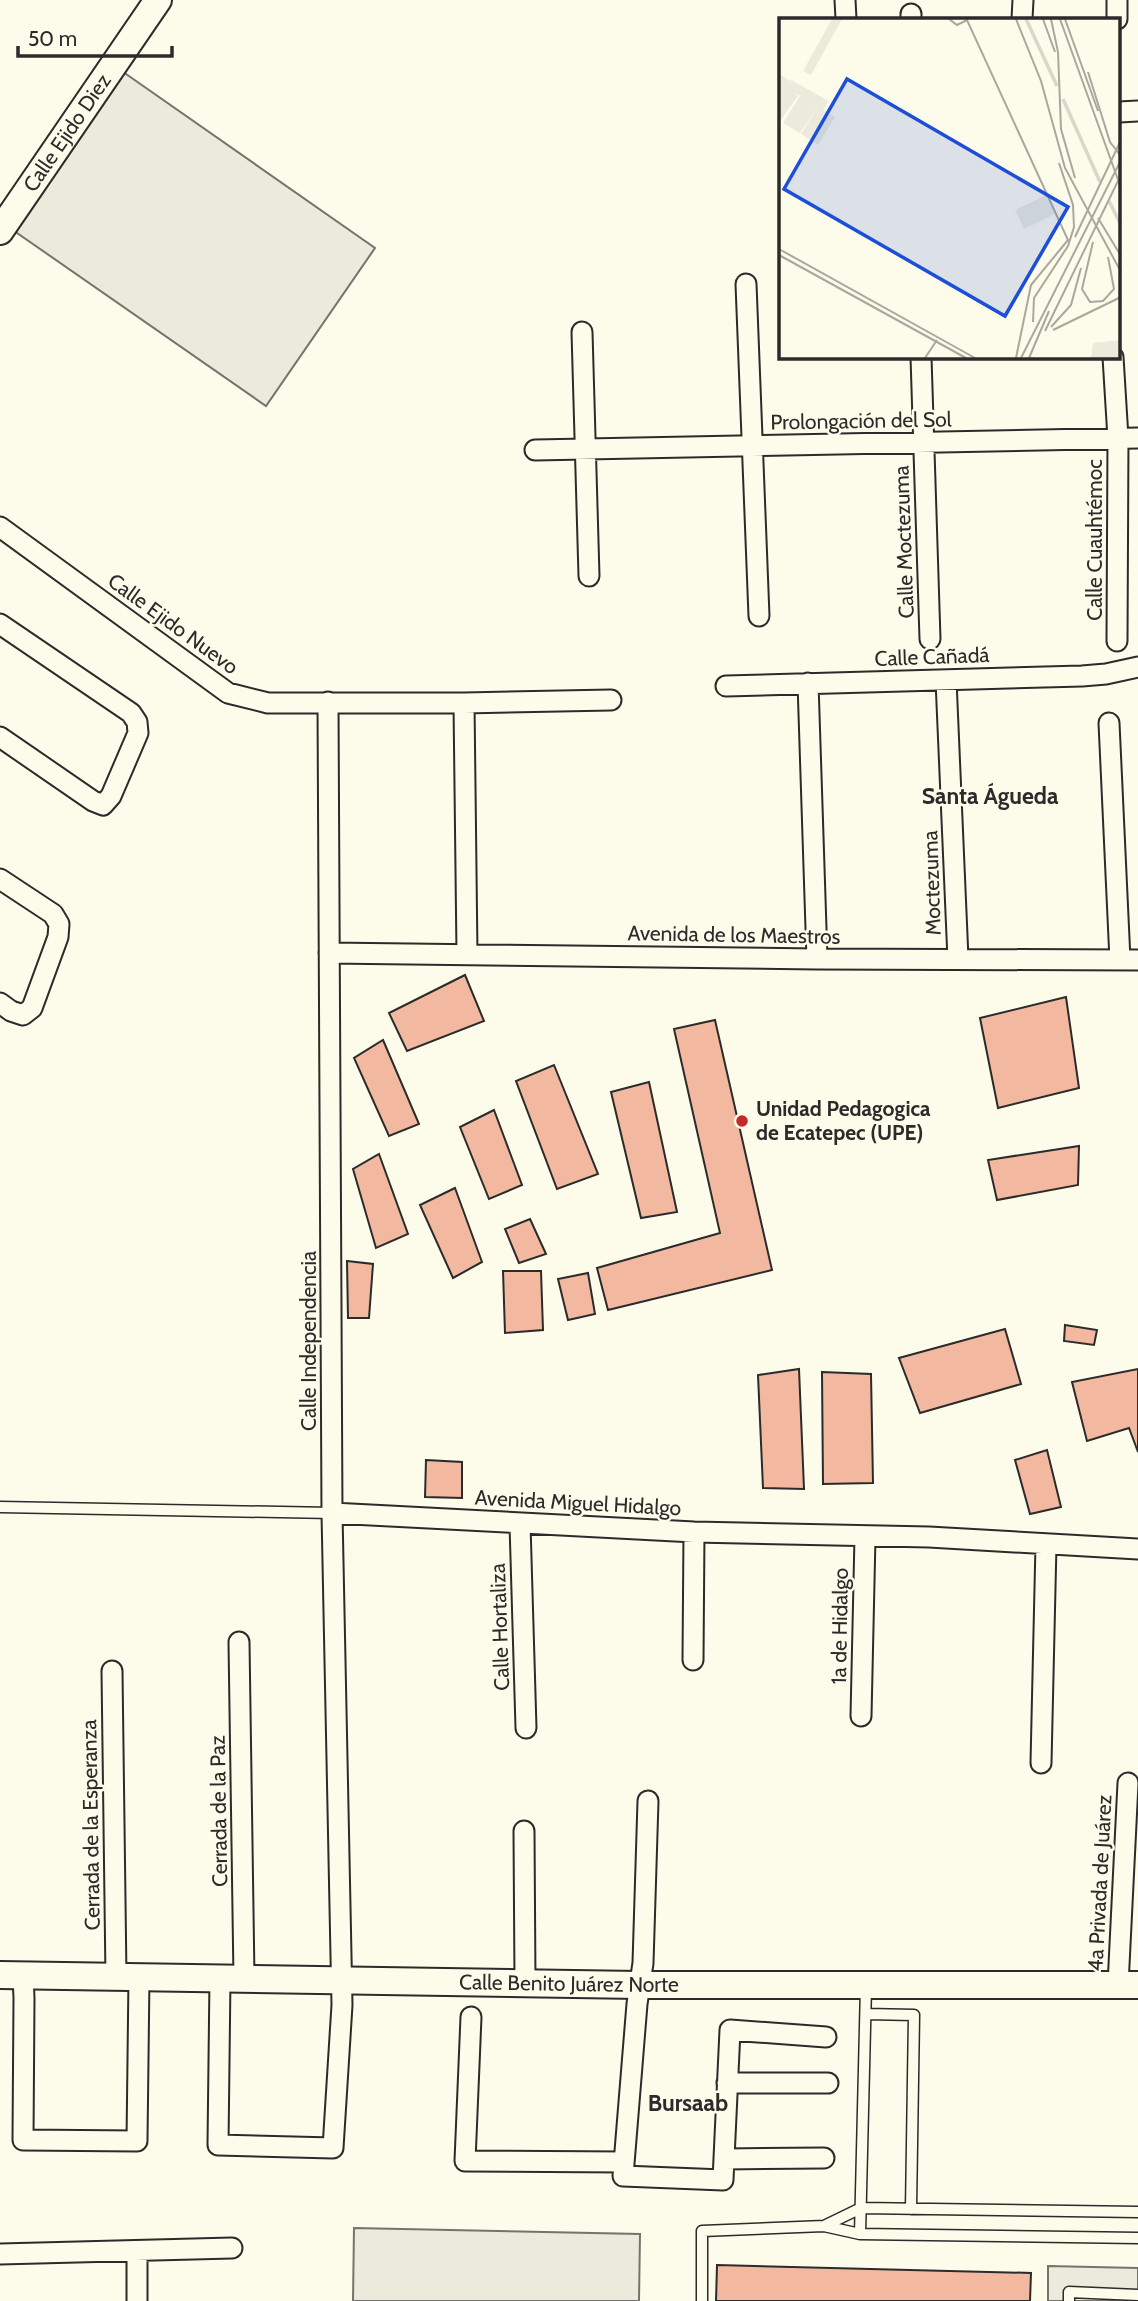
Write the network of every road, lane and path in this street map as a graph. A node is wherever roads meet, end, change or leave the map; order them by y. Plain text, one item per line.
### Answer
1 (158, 0) edge
2 (845, 0) edge
3 (1023, 0) edge
4 (1117, 0) edge
5 (846, 18) edge
6 (1022, 18) edge
7 (1117, 18) edge
8 (1138, 111) edge
9 (1120, 112) edge
10 (0, 231) edge
11 (746, 284) dead end
12 (582, 332) dead end
13 (921, 359) edge
14 (1113, 359) edge
15 (1118, 438) junction
16 (1138, 438) edge
17 (923, 444) junction
18 (753, 445) junction
19 (584, 448) junction
20 (535, 450) dead end
21 (0, 527) edge
22 (589, 576) dead end
23 (759, 616) dead end
24 (2, 630) edge
25 (930, 639) dead end
26 (1117, 641) dead end
27 (1138, 667) edge
28 (946, 680) junction
29 (808, 683) junction
30 (726, 686) dead end
31 (611, 700) dead end
32 (328, 702) junction
33 (464, 703) junction
34 (1109, 723) dead end
35 (0, 737) edge
36 (0, 879) edge
37 (329, 953) junction
38 (467, 954) junction
39 (817, 959) junction
40 (958, 959) junction
41 (1129, 960) edge
42 (0, 1003) edge
43 (0, 1507) edge
44 (332, 1513) junction
45 (520, 1524) junction
46 (694, 1532) junction
47 (864, 1537) junction
48 (1046, 1544) junction
49 (1138, 1549) edge
50 (239, 1642) dead end
51 (693, 1660) dead end
52 (112, 1671) dead end
53 (861, 1716) dead end
54 (526, 1728) dead end
55 (1041, 1763) dead end
56 (1128, 1783) dead end
57 (648, 1801) dead end
58 (524, 1831) dead end
59 (11, 1975) edge
60 (127, 1977) junction
61 (232, 1978) junction
62 (341, 1980) junction
63 (524, 1983) junction
64 (639, 1984) junction
65 (866, 1984) junction
66 (1128, 1985) edge
67 (866, 2014) junction
68 (471, 2017) dead end
69 (826, 2037) dead end
70 (727, 2082) junction
71 (828, 2083) dead end
72 (824, 2158) dead end
73 (724, 2159) junction
74 (624, 2162) junction
75 (861, 2208) junction
76 (911, 2209) junction
77 (1138, 2211) edge
78 (824, 2226) junction
79 (860, 2234) junction
80 (1138, 2238) edge
81 (232, 2248) dead end
82 (136, 2251) junction
83 (0, 2254) edge
84 (1138, 2295) edge
85 (137, 2301) edge
86 (702, 2301) edge
87 (1069, 2301) edge

1 - 10 street, Calle Ejido Diez
2 - 5 street
3 - 6 street
4 - 7 street
8 - 9 street
11 - 18 street
12 - 19 street
13 - 17 street, Calle Moctezuma
14 - 15 street, Calle Cuauhtémoc
15 - 16 street, Prolongación del Sol
15 - 17 street, Prolongación del Sol
15 - 26 street, Calle Cuauhtémoc
17 - 18 street, Prolongación del Sol
17 - 25 street, Calle Moctezuma
18 - 19 street, Prolongación del Sol
18 - 23 street
19 - 20 street, Prolongación del Sol
19 - 22 street
21 - 32 street, Calle Ejido Nuevo
24 - 35 street
27 - 28 street, Calle Cañadá
28 - 29 street, Calle Cañadá
28 - 40 street, Moctezuma
29 - 30 street, Calle Cañadá
29 - 39 street
31 - 33 street, Calle Ejido Nuevo
32 - 33 street, Calle Ejido Nuevo
32 - 37 street, Calle Independencia
33 - 38 street
34 - 41 street
36 - 42 street
37 - 38 street, Avenida de los Maestros
37 - 44 street, Calle Independencia
38 - 39 street, Avenida de los Maestros
39 - 40 street, Avenida de los Maestros
40 - 41 street, Avenida de los Maestros
43 - 44 lane, Avenida Miguel Hidalgo
44 - 45 street, Avenida Miguel Hidalgo
44 - 62 street, Calle Independencia
45 - 46 street, Avenida Miguel Hidalgo
45 - 54 street, Calle Hortaliza
46 - 47 street, Avenida Miguel Hidalgo
46 - 51 street
47 - 48 street, Avenida Miguel Hidalgo
47 - 53 street, 1a de Hidalgo
48 - 49 street, Avenida Miguel Hidalgo
48 - 55 street
50 - 61 street, Cerrada de la Paz
52 - 60 street, Cerrada de la Esperanza
56 - 66 street, 4a Privada de Juárez
57 - 64 street
58 - 63 street
59 - 60 street, Calle Benito Juárez Norte
59 - 60 street, Cerrada de la Esperanza
60 - 61 street, Calle Benito Juárez Norte
61 - 62 street, Calle Benito Juárez Norte
61 - 62 street, Cerrada de la Paz
62 - 63 street, Calle Benito Juárez Norte
63 - 64 street, Calle Benito Juárez Norte
64 - 65 street, Calle Benito Juárez Norte
64 - 74 street
65 - 66 street, Calle Benito Juárez Norte
65 - 67 lane
67 - 75 lane
67 - 76 lane
68 - 74 street
69 - 70 street
70 - 71 street
70 - 73 street
72 - 73 street
73 - 74 street
75 - 76 lane
75 - 78 lane
75 - 79 lane
76 - 77 lane
78 - 79 lane
78 - 86 lane
79 - 80 lane
81 - 82 street
82 - 83 street
82 - 85 street
84 - 87 lane

